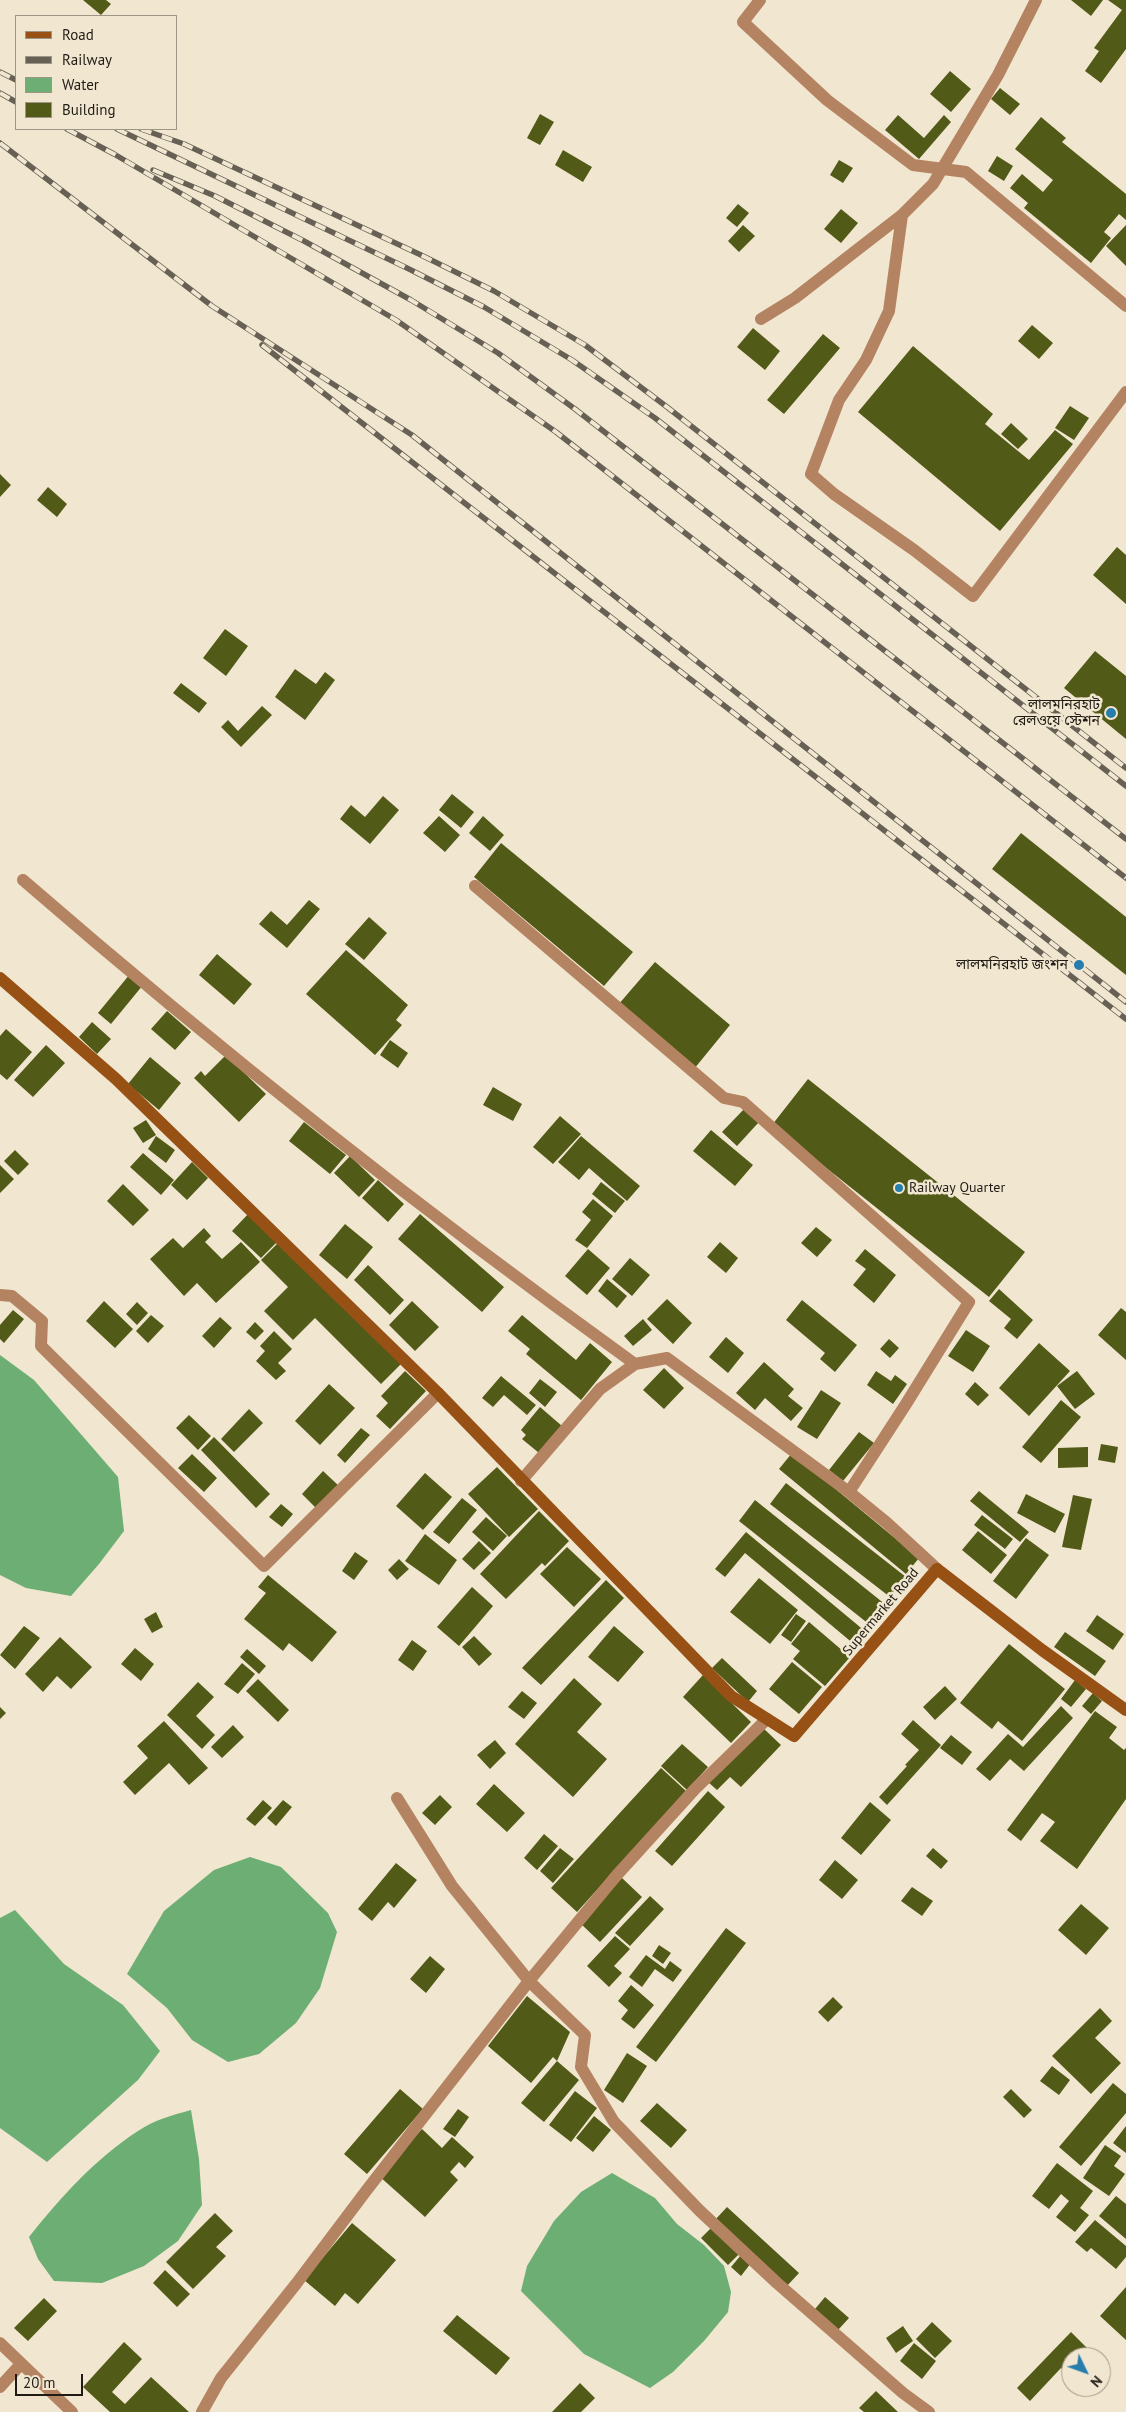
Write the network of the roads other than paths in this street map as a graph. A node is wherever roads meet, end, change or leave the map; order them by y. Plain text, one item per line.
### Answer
1 (760, 0) edge
2 (1036, 0) edge
3 (942, 169) junction
4 (902, 215) junction
5 (1126, 306) edge
6 (761, 319) dead end
7 (1126, 392) edge
8 (22, 880) dead end
9 (475, 886) dead end
10 (0, 978) edge
11 (0, 1295) edge
12 (635, 1364) junction
13 (438, 1393) junction
14 (521, 1481) junction
15 (849, 1492) junction
16 (937, 1569) junction
17 (1126, 1710) edge
18 (766, 1719) junction
19 (397, 1798) dead end
20 (530, 1981) junction
21 (0, 2343) edge
22 (22, 2364) junction
23 (0, 2387) edge
24 (72, 2412) edge
25 (202, 2412) edge
26 (930, 2412) edge

1 - 3 street
2 - 3 street
3 - 4 street
3 - 5 street
4 - 6 street
4 - 7 street
8 - 12 street
9 - 15 street
10 - 13 main road
11 - 13 street
12 - 14 street
12 - 15 street
13 - 14 main road
14 - 18 main road
15 - 16 street
16 - 17 main road, Supermarket Road
16 - 18 main road, Supermarket Road
18 - 20 street
19 - 20 street
20 - 25 street
20 - 26 street
21 - 22 street
22 - 23 street
22 - 24 street

